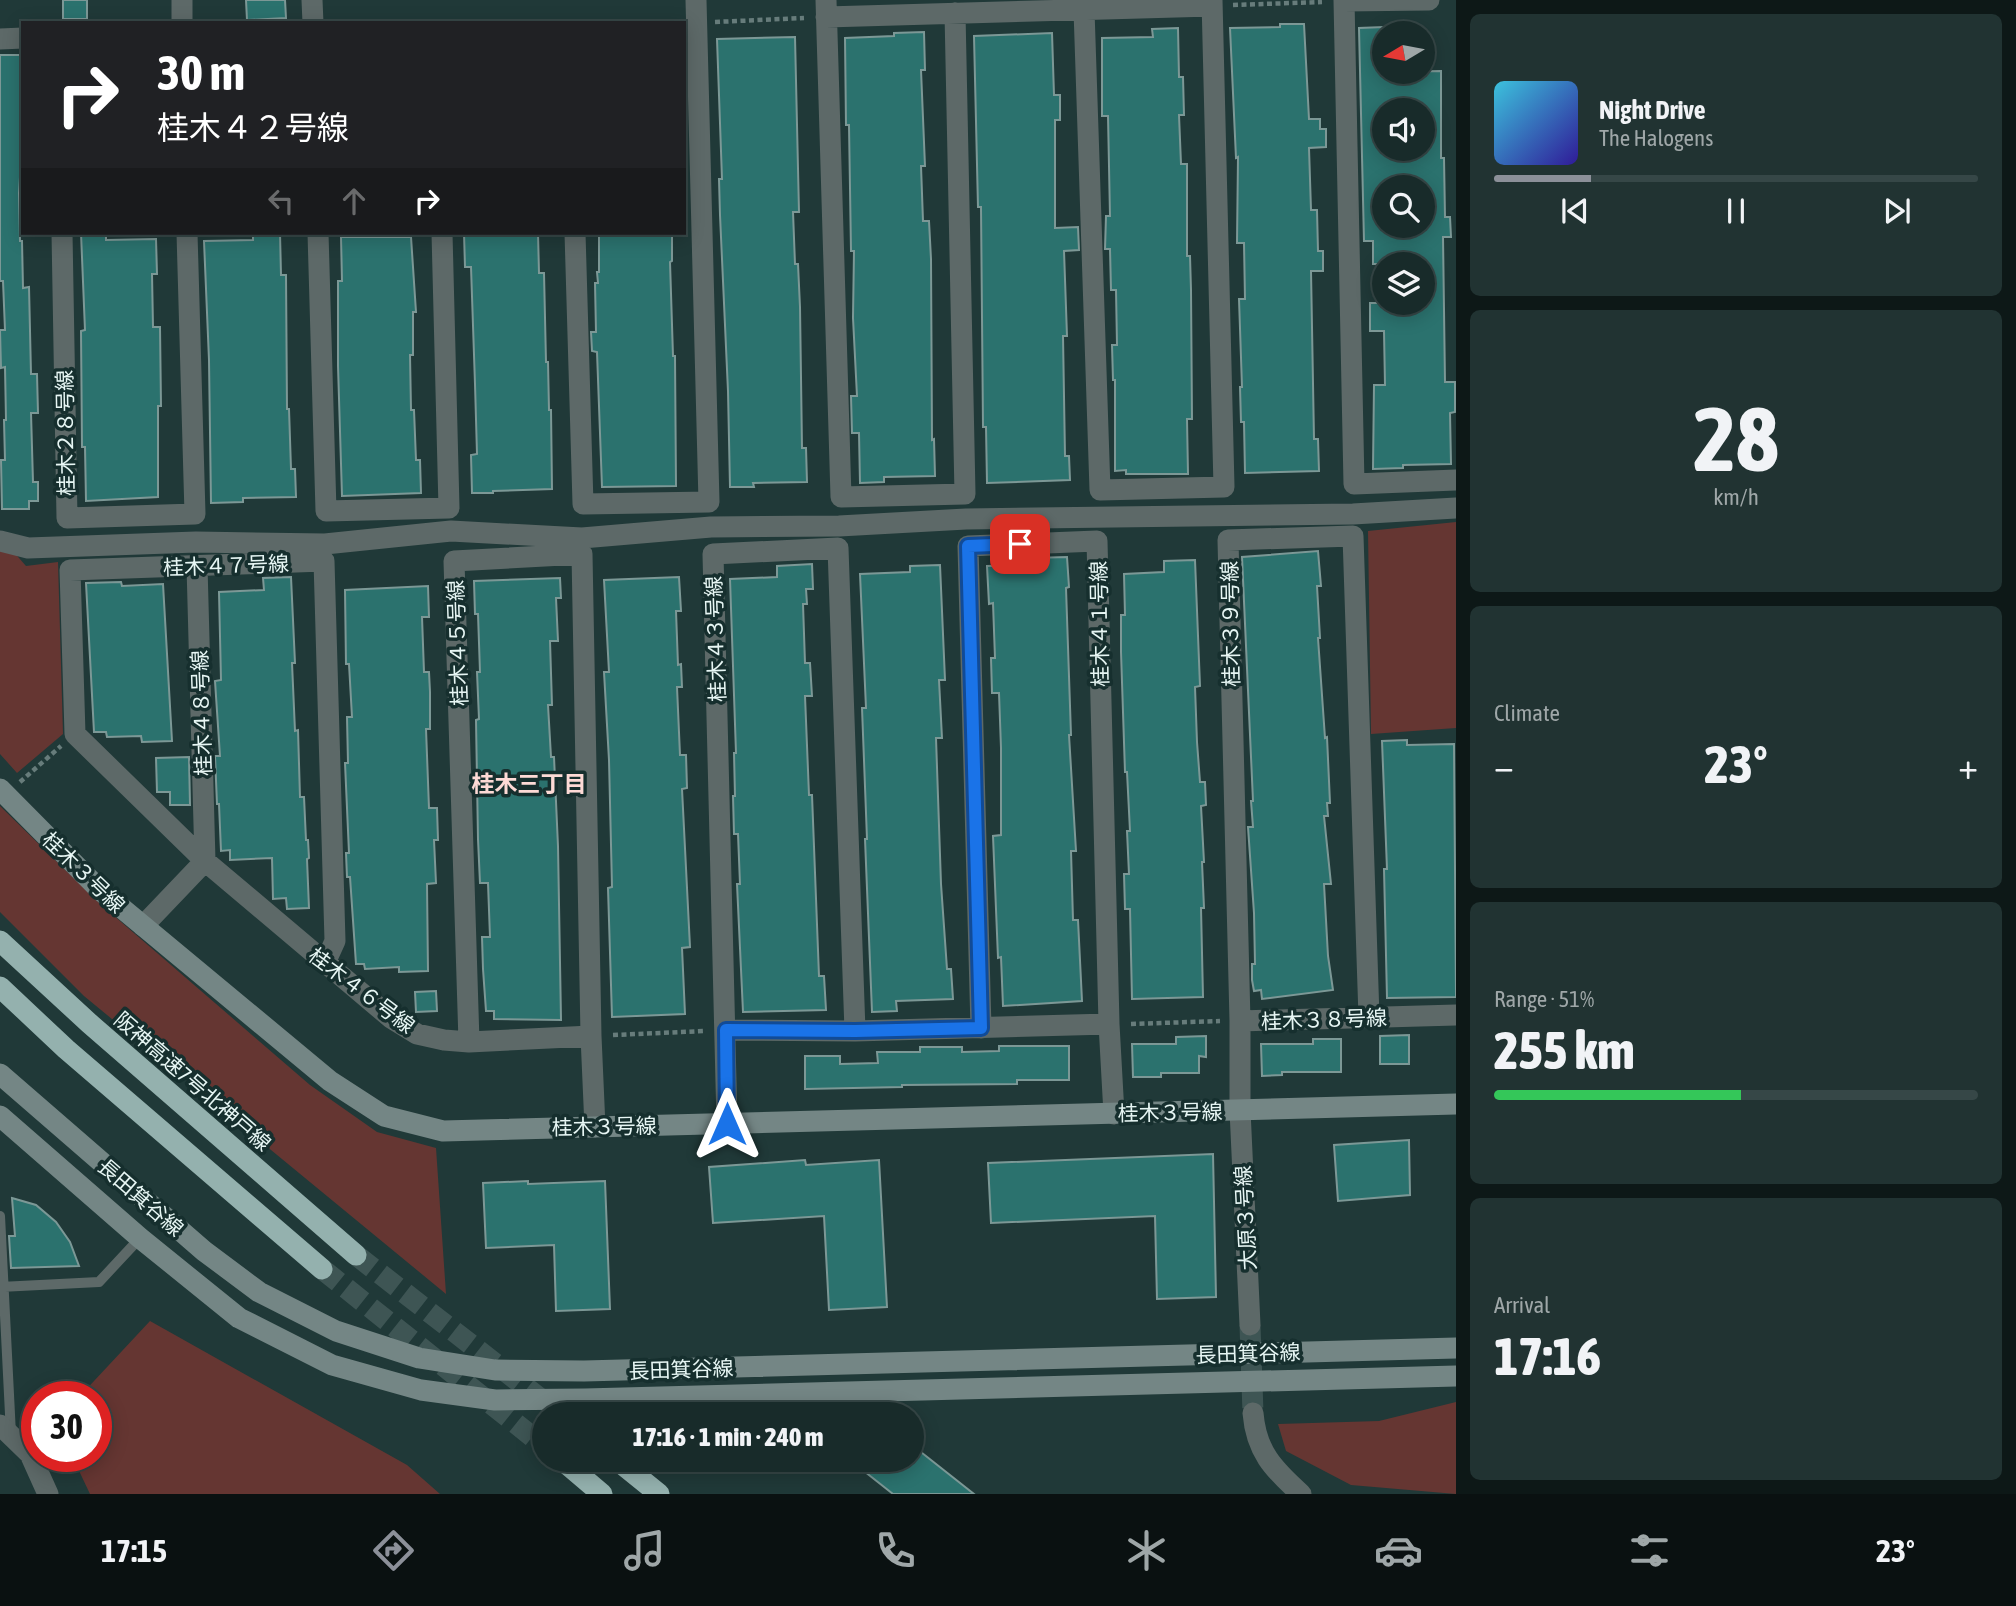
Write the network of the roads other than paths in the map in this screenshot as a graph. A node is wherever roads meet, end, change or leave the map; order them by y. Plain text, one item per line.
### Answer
1 (182, 0) edge
2 (312, 0) edge
3 (696, 0) edge
4 (1429, 0) edge
5 (1344, 1) edge
6 (1212, 3) edge
7 (826, 9) edge
8 (1084, 10) junction
9 (955, 13) junction
10 (182, 21) edge
11 (313, 21) edge
12 (691, 23) edge
13 (21, 38) edge
14 (0, 39) edge
15 (62, 235) edge
16 (187, 235) edge
17 (318, 235) edge
18 (442, 235) edge
19 (575, 235) edge
20 (1456, 480) edge
21 (1456, 508) edge
22 (0, 541) edge
23 (197, 566) junction
24 (3, 792) edge
25 (205, 861) junction
26 (143, 926) junction
27 (0, 941) edge
28 (325, 963) junction
29 (0, 987) edge
30 (1456, 1015) edge
31 (1369, 1017) junction
32 (1240, 1021) junction
33 (1109, 1024) junction
34 (981, 1028) junction
35 (726, 1030) junction
36 (855, 1031) junction
37 (591, 1036) junction
38 (469, 1042) junction
39 (0, 1074) edge
40 (1456, 1104) edge
41 (1240, 1110) junction
42 (1114, 1114) junction
43 (0, 1116) edge
44 (727, 1124) junction
45 (595, 1127) junction
46 (0, 1216) edge
47 (140, 1238) junction
48 (356, 1255) tunnel mouth
49 (322, 1269) tunnel mouth
50 (2, 1287) edge
51 (1250, 1325) tunnel mouth
52 (1456, 1348) edge
53 (1456, 1376) edge
54 (1253, 1413) tunnel mouth
55 (6, 1429) edge
56 (576, 1472) edge
57 (632, 1472) edge
58 (48, 1494) edge
59 (602, 1494) edge
60 (659, 1494) edge
61 (1301, 1494) edge

1 - 10 street
2 - 11 street
3 - 12 street
4 - 5 street
5 - 20 street
6 - 8 street
6 - 8 street
7 - 9 street
7 - 9 street
8 - 9 street
12 - 19 street
13 - 14 street
15 - 16 street, 桂木２８号線
17 - 18 street
21 - 22 street
23 - 25 street, 桂木４８号線
23 - 25 street, 桂木４７号線
23 - 28 street, 桂木４７号線
24 - 26 street, 桂木３号線
25 - 26 street
25 - 28 street, 桂木４６号線
26 - 45 street, 桂木３号線
27 - 48 highway, 阪神高速7号北神戸線
28 - 38 street, 桂木４６号線
29 - 49 highway
30 - 31 street, 桂木３８号線
31 - 32 street, 桂木３８号線
31 - 32 street, 桂木３９号線
32 - 41 street, 桂木３８号線
33 - 34 street
33 - 34 street, 桂木４１号線
33 - 42 street
34 - 36 street
35 - 36 street
35 - 36 street, 桂木４３号線
35 - 44 street, 桂木４３号線
37 - 38 street, 桂木４６号線
37 - 38 street, 桂木４５号線
37 - 45 street
39 - 52 street, 長田箕谷線
40 - 41 street, 桂木３号線
41 - 42 street, 桂木３号線
41 - 51 street, 大原３号線
42 - 44 street, 桂木３号線
43 - 47 street, 長田箕谷線
44 - 45 street, 桂木３号線
46 - 50 lane
47 - 50 lane
47 - 53 street, 長田箕谷線
50 - 55 lane
54 - 61 street
55 - 58 street
56 - 59 highway
57 - 60 highway

